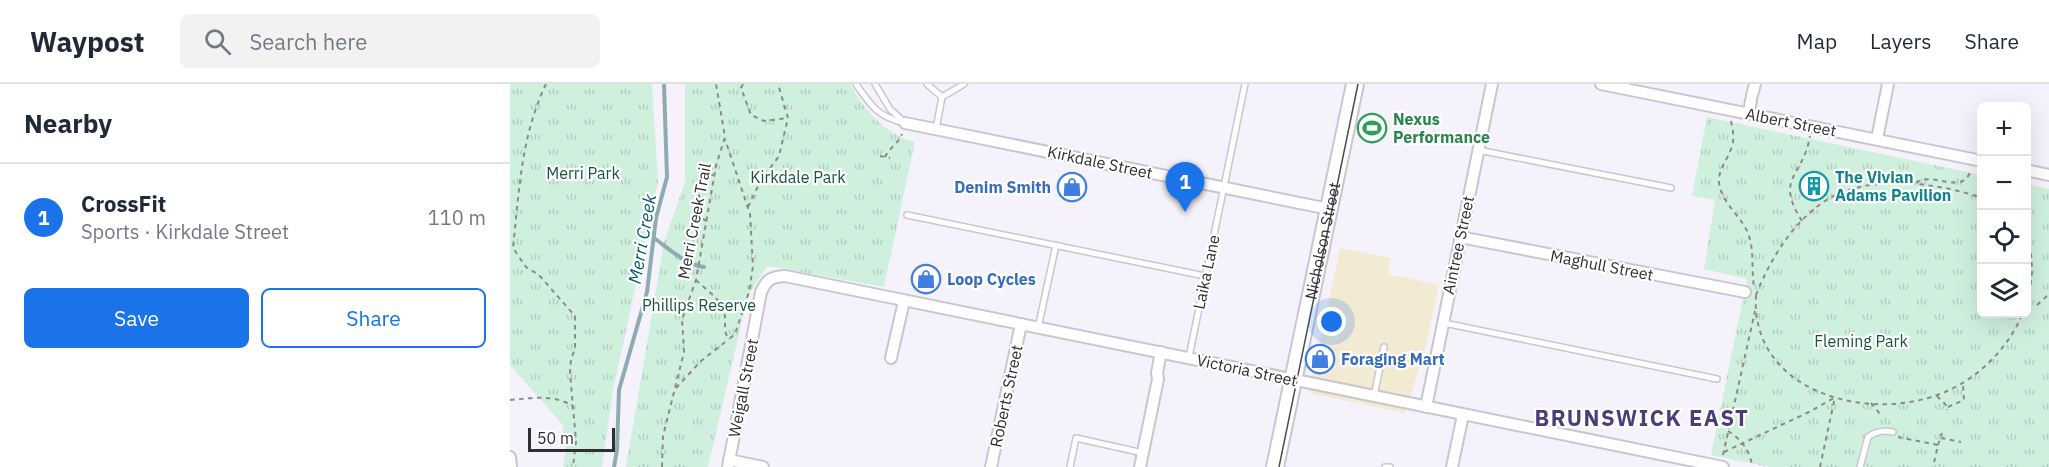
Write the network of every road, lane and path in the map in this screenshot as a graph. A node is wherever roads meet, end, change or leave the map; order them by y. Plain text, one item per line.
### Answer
1 (546, 84) edge
2 (716, 84) edge
3 (742, 84) edge
4 (778, 84) edge
5 (856, 84) edge
6 (875, 84) edge
7 (927, 84) edge
8 (964, 84) edge
9 (1245, 84) edge
10 (1355, 84) edge
11 (1492, 84) edge
12 (1601, 84) edge
13 (1888, 84) edge
14 (1647, 88) edge
15 (1753, 93) edge
16 (942, 97) junction
17 (1733, 110) junction
18 (1749, 113) junction
19 (788, 118) junction
20 (905, 123) junction
21 (1813, 126) junction
22 (936, 129) junction
23 (725, 137) junction
24 (1877, 140) junction
25 (1478, 150) junction
26 (885, 158) dead end
27 (1977, 160) edge
28 (2031, 171) edge
29 (714, 175) junction
30 (2049, 175) edge
31 (1916, 183) junction
32 (1224, 187) junction
33 (1671, 188) dead end
34 (1977, 197) edge
35 (748, 207) junction
36 (1329, 209) junction
37 (907, 215) dead end
38 (707, 221) junction
39 (1802, 221) junction
40 (1460, 237) junction
41 (2031, 240) edge
42 (1056, 245) junction
43 (2034, 245) dead end
44 (1205, 276) junction
45 (772, 277) joint
46 (696, 280) junction
47 (1745, 292) dead end
48 (2049, 294) edge
49 (1756, 295) junction
50 (2037, 300) dead end
51 (904, 301) junction
52 (1755, 309) junction
53 (1442, 323) junction
54 (1021, 324) junction
55 (1038, 328) junction
56 (729, 339) junction
57 (1384, 347) dead end
58 (2007, 349) dead end
59 (1164, 353) junction
60 (1189, 357) junction
61 (891, 358) dead end
62 (1717, 379) dead end
63 (1294, 380) junction
64 (1963, 384) junction
65 (675, 389) junction
66 (1374, 396) junction
67 (1936, 396) junction
68 (1835, 398) junction
69 (510, 400) edge
70 (1871, 403) junction
71 (573, 406) junction
72 (1426, 407) junction
73 (1880, 414) dead end
74 (1463, 415) junction
75 (1728, 431) junction
76 (1893, 432) joint
77 (1942, 433) dead end
78 (1941, 438) junction
79 (1961, 442) dead end
80 (1742, 443) junction
81 (1938, 445) junction
82 (1724, 452) junction
83 (1143, 453) junction
84 (510, 458) edge
85 (728, 464) edge
86 (511, 467) edge
87 (573, 467) edge
88 (662, 467) edge
89 (763, 467) edge
90 (991, 467) edge
91 (1070, 467) edge
92 (1140, 467) edge
93 (1275, 467) edge
94 (1385, 467) edge
95 (1390, 467) edge
96 (1452, 467) edge
97 (1722, 467) edge
98 (1752, 467) edge
99 (1820, 467) edge
100 (1860, 467) edge
101 (1933, 467) edge

1 - 71 path
2 - 23 path, Merri Creek Trail
3 - 19 path
4 - 19 path
5 - 20 lane
6 - 20 lane
7 - 16 lane
8 - 16 lane
9 - 32 lane, Laika Lane
10 - 36 main road, Nicholson Street
11 - 25 street, Aintree Street
12 - 14 street, Albert Street
13 - 24 street
14 - 17 street, Albert Street
15 - 18 street
16 - 22 lane
17 - 18 street, Albert Street
17 - 49 path
18 - 21 street, Albert Street
19 - 35 path
20 - 22 street, Kirkdale Street
20 - 26 path
21 - 24 street, Albert Street
21 - 39 path
22 - 32 street, Kirkdale Street
23 - 29 path, Merri Creek Trail
23 - 35 path
24 - 27 street, Albert Street
25 - 33 lane
25 - 40 street, Aintree Street
27 - 31 path
28 - 30 street
29 - 38 path, Merri Creek Trail
29 - 38 path
31 - 34 path
31 - 39 path
32 - 36 street, Kirkdale Street
32 - 44 lane, Laika Lane
35 - 56 path
36 - 63 main road, Nicholson Street
37 - 42 lane
38 - 46 path, Merri Creek Trail
39 - 49 path
40 - 47 street, Maghull Street
40 - 53 street, Aintree Street
41 - 43 path
42 - 44 lane
42 - 55 lane
44 - 60 lane, Laika Lane
45 - 51 street, Victoria Street
45 - 85 street, Weigall Street
46 - 56 path
46 - 65 path, Merri Creek Trail
48 - 50 path
49 - 52 path
51 - 54 street, Victoria Street
51 - 61 street
52 - 68 path
52 - 75 path
53 - 62 lane
53 - 72 street, Aintree Street
54 - 55 street, Victoria Street
54 - 90 street, Roberts Street
55 - 59 street, Victoria Street
56 - 65 path
57 - 66 lane
58 - 64 path
59 - 60 street, Victoria Street
59 - 83 street
60 - 63 street, Victoria Street
63 - 66 street, Victoria Street
63 - 93 main road, Nicholson Street
64 - 67 path
64 - 67 path
65 - 88 path, Merri Creek Trail
66 - 72 street, Victoria Street
67 - 70 path
68 - 70 path
68 - 80 path
68 - 99 path
69 - 71 path
70 - 73 path
71 - 87 path
72 - 74 street, Victoria Street
74 - 96 street
74 - 97 street, Victoria Street
75 - 80 path
75 - 82 path
76 - 81 path
76 - 100 lane
77 - 78 path
78 - 79 path
78 - 81 path
80 - 82 path
80 - 98 path
81 - 101 path
82 - 97 path
83 - 91 lane
83 - 92 street
84 - 86 street
85 - 89 street
94 - 95 lane

